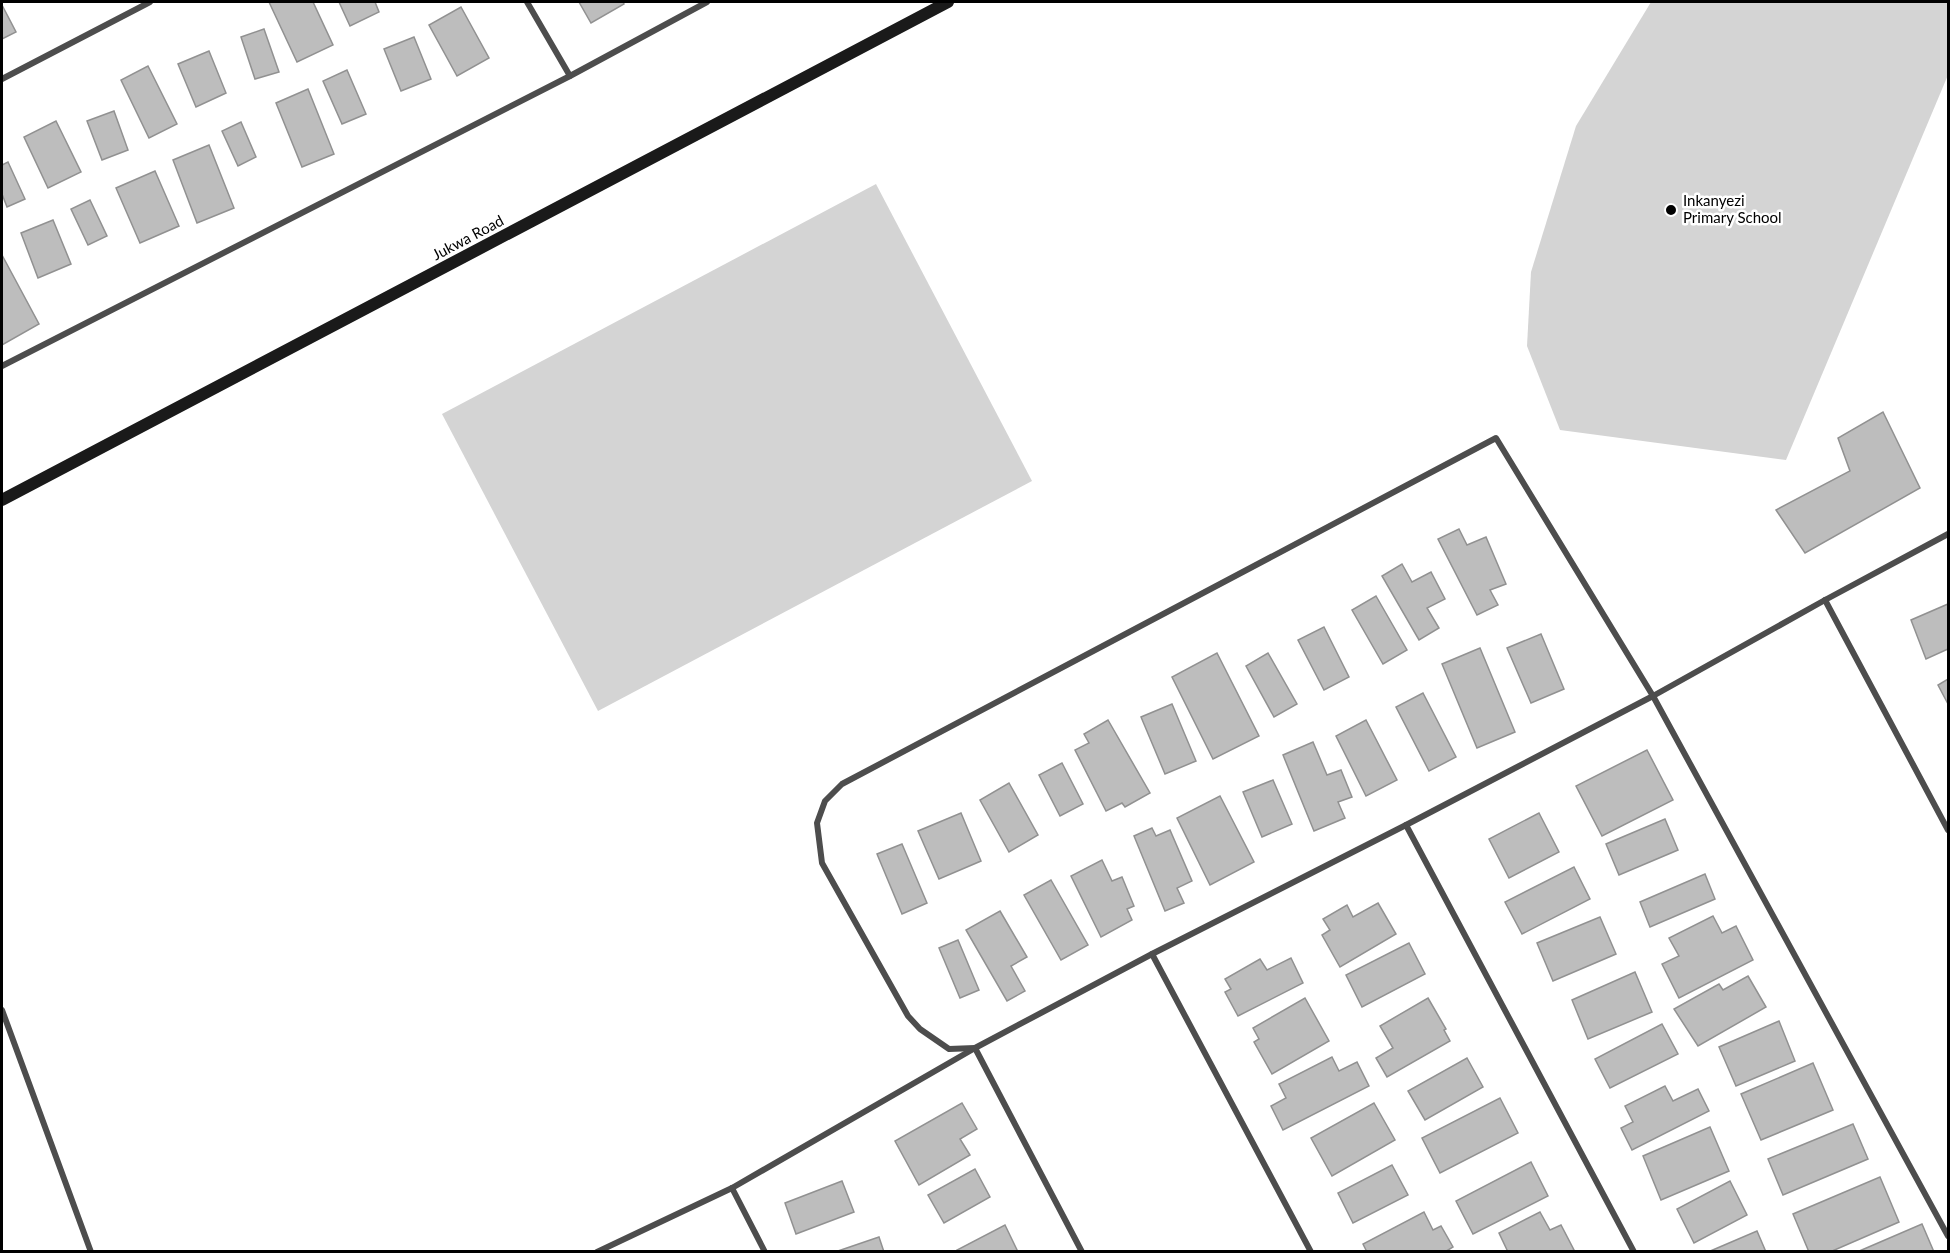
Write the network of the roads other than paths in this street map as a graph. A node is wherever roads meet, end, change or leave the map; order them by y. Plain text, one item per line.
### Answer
1 (150, 2) edge
2 (527, 2) edge
3 (707, 2) edge
4 (948, 2) edge
5 (570, 76) junction
6 (2, 79) edge
7 (2, 366) edge
8 (2, 500) edge
9 (1948, 534) edge
10 (1825, 600) junction
11 (1653, 696) junction
12 (1406, 825) junction
13 (1948, 830) edge
14 (1152, 954) junction
15 (2, 1010) edge
16 (975, 1048) junction
17 (732, 1188) junction
18 (1948, 1236) edge
19 (91, 1251) edge
20 (597, 1251) edge
21 (765, 1251) edge
22 (1082, 1251) edge
23 (1311, 1251) edge
24 (1634, 1251) edge

1 - 6 street
2 - 5 street
3 - 5 street
4 - 8 street, Jukwa Road
5 - 7 street
9 - 10 street
10 - 11 street
10 - 13 street
11 - 12 street
11 - 16 street
11 - 18 street
12 - 14 street
12 - 24 street
14 - 16 street
14 - 23 street
15 - 19 street
16 - 17 street
16 - 22 street
17 - 20 street
17 - 21 street

